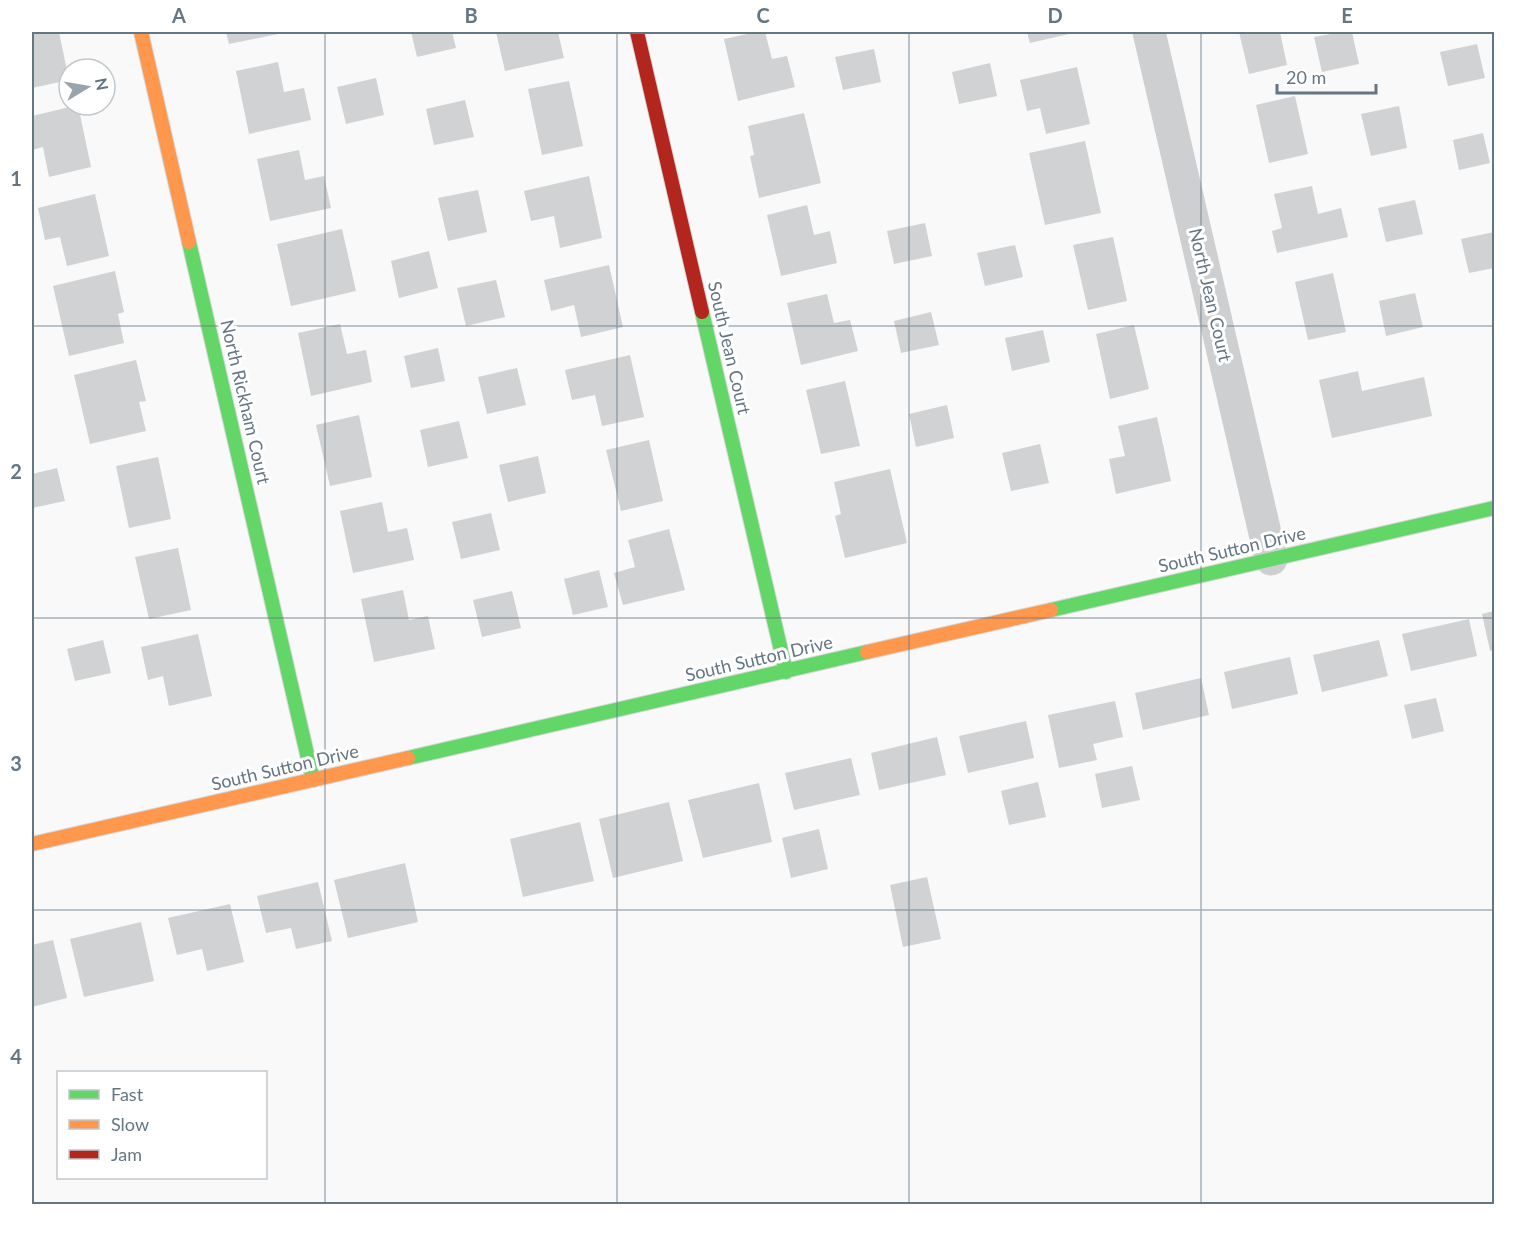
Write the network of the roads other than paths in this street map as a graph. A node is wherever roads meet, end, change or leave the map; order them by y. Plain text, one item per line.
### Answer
1 (141, 32) edge
2 (637, 32) edge
3 (1149, 32) edge
4 (1494, 508) edge
5 (1271, 559) junction
6 (786, 672) junction
7 (313, 780) junction
8 (32, 844) edge

1 - 7 street, North Rickham Court
2 - 6 street, South Jean Court
3 - 5 street, North Jean Court
4 - 5 street, South Sutton Drive
5 - 6 street, South Sutton Drive
6 - 7 street, South Sutton Drive
7 - 8 street, South Sutton Drive

